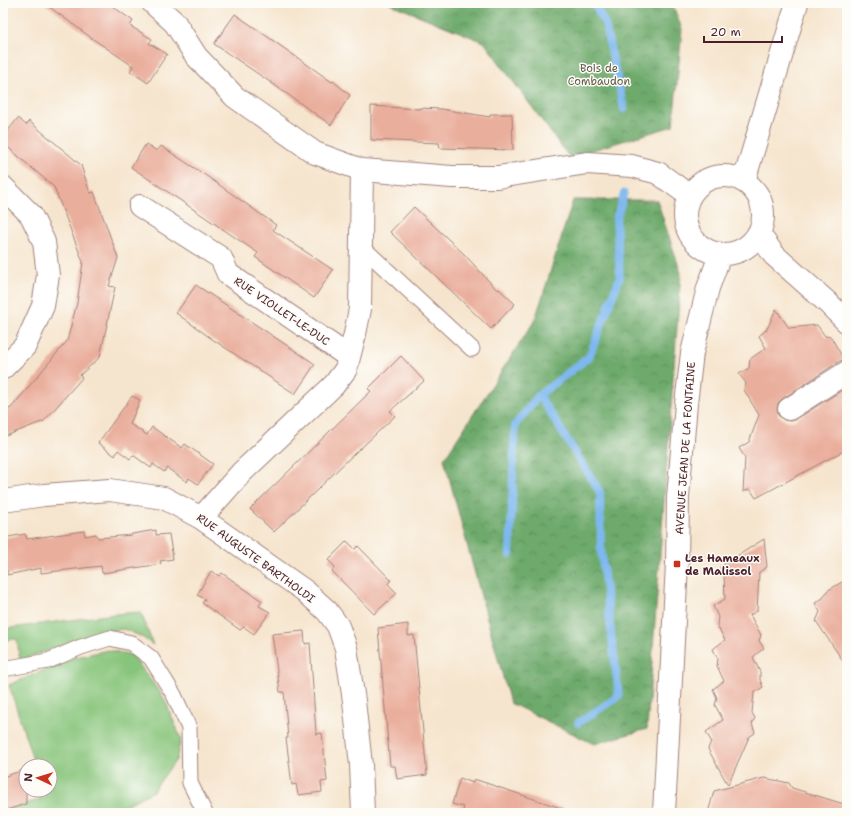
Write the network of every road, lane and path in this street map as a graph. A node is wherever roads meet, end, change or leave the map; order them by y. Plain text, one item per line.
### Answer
1 (153, 3) edge
2 (798, 3) edge
3 (362, 170) junction
4 (744, 181) junction
5 (3, 187) edge
6 (690, 196) junction
7 (140, 206) dead end
8 (759, 234) junction
9 (361, 246) junction
10 (720, 255) junction
11 (847, 322) edge
12 (472, 349) dead end
13 (349, 357) junction
14 (3, 368) edge
15 (847, 372) edge
16 (789, 409) dead end
17 (3, 501) edge
18 (201, 518) junction
19 (3, 669) edge
20 (205, 813) edge
21 (363, 813) edge
22 (664, 813) edge

1 - 3 street
2 - 4 street
3 - 6 street
3 - 9 street
4 - 6 street
4 - 8 street
5 - 14 street
6 - 10 street
7 - 13 street, RUE VIOLLET-LE-DUC
8 - 10 street
8 - 11 street
9 - 12 lane
9 - 13 street
10 - 22 street, AVENUE JEAN DE LA FONTAINE
13 - 18 street
15 - 16 street
17 - 18 street, RUE AUGUSTE BARTHOLDI
18 - 21 street, RUE AUGUSTE BARTHOLDI
19 - 20 lane

